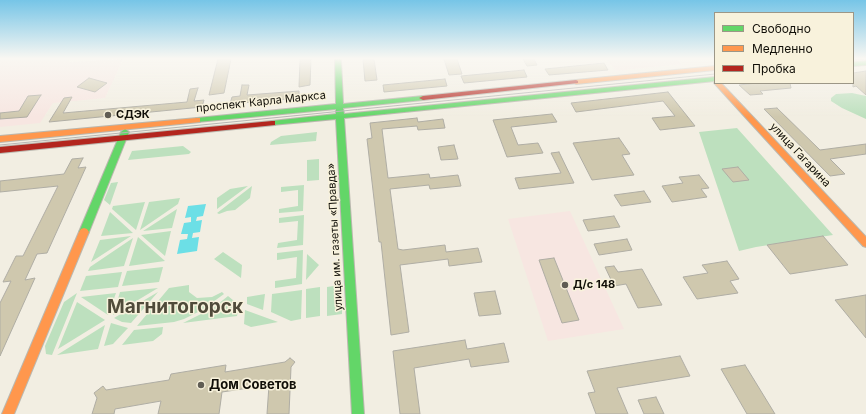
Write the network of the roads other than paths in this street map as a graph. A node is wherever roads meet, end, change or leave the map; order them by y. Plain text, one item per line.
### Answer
1 (339, 78) edge
2 (596, 78) edge
3 (714, 81) edge
4 (718, 84) edge
5 (340, 111) junction
6 (127, 127) junction
7 (123, 137) junction
8 (0, 139) edge
9 (0, 150) edge
10 (866, 243) edge
11 (8, 414) edge
12 (358, 414) edge

1 - 5 main road, улица им. газеты «Правда»
2 - 5 main road, проспект Карла Маркса
3 - 5 main road, проспект Карла Маркса
4 - 10 main road, улица Гагарина
5 - 6 main road, проспект Карла Маркса
5 - 7 main road, проспект Карла Маркса
5 - 12 main road, улица им. газеты «Правда»
6 - 7 main road
6 - 8 main road, проспект Карла Маркса
7 - 9 main road, проспект Карла Маркса
7 - 11 main road

